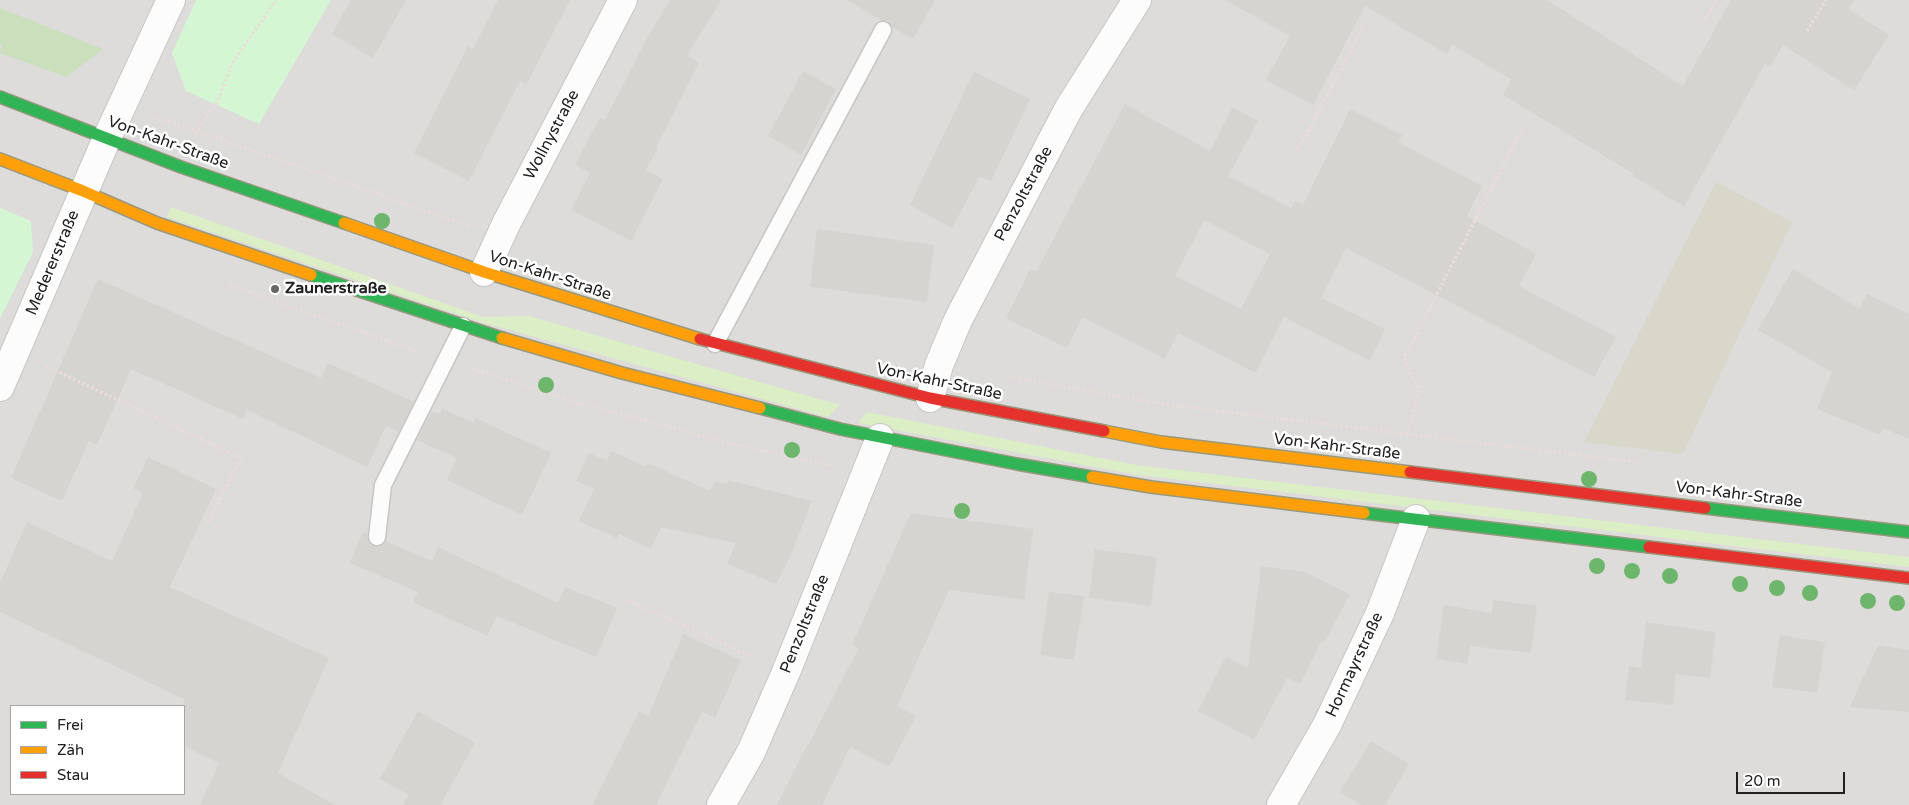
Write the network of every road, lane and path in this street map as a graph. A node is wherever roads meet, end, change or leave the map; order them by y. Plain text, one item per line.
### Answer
1 (171, 0) edge
2 (276, 0) edge
3 (624, 0) edge
4 (1138, 0) edge
5 (1716, 0) edge
6 (1826, 0) edge
7 (1705, 19) dead end
8 (1364, 26) dead end
9 (883, 30) dead end
10 (1808, 31) dead end
11 (0, 97) edge
12 (1524, 124) dead end
13 (106, 138) junction
14 (1294, 153) dead end
15 (0, 159) edge
16 (181, 167) junction
17 (83, 191) junction
18 (484, 272) junction
19 (463, 326) junction
20 (716, 344) junction
21 (16, 351) junction
22 (0, 387) edge
23 (930, 398) junction
24 (880, 438) junction
25 (1402, 471) junction
26 (1416, 519) junction
27 (207, 524) dead end
28 (1909, 532) edge
29 (377, 537) dead end
30 (1909, 578) edge
31 (628, 602) dead end
32 (786, 672) junction
33 (721, 805) edge
34 (1281, 805) edge

1 - 13 street
2 - 16 path
3 - 18 street, Wollnystraße
4 - 23 street, Penzoltstraße
5 - 7 path
6 - 10 path
8 - 14 path
9 - 20 lane
11 - 13 main road, Von-Kahr-Straße
12 - 25 path
13 - 16 main road, Von-Kahr-Straße
13 - 17 street, Medererstraße
15 - 17 main road
16 - 18 main road, Von-Kahr-Straße
17 - 19 main road
17 - 21 street, Medererstraße
18 - 20 main road, Von-Kahr-Straße
19 - 24 main road
19 - 29 lane
20 - 23 main road, Von-Kahr-Straße
21 - 22 street, Medererstraße
21 - 27 path
23 - 25 main road, Von-Kahr-Straße
24 - 26 main road
24 - 32 street, Penzoltstraße
25 - 28 main road, Von-Kahr-Straße
26 - 30 main road
26 - 34 street, Hormayrstraße
31 - 32 path
32 - 33 street, Penzoltstraße

